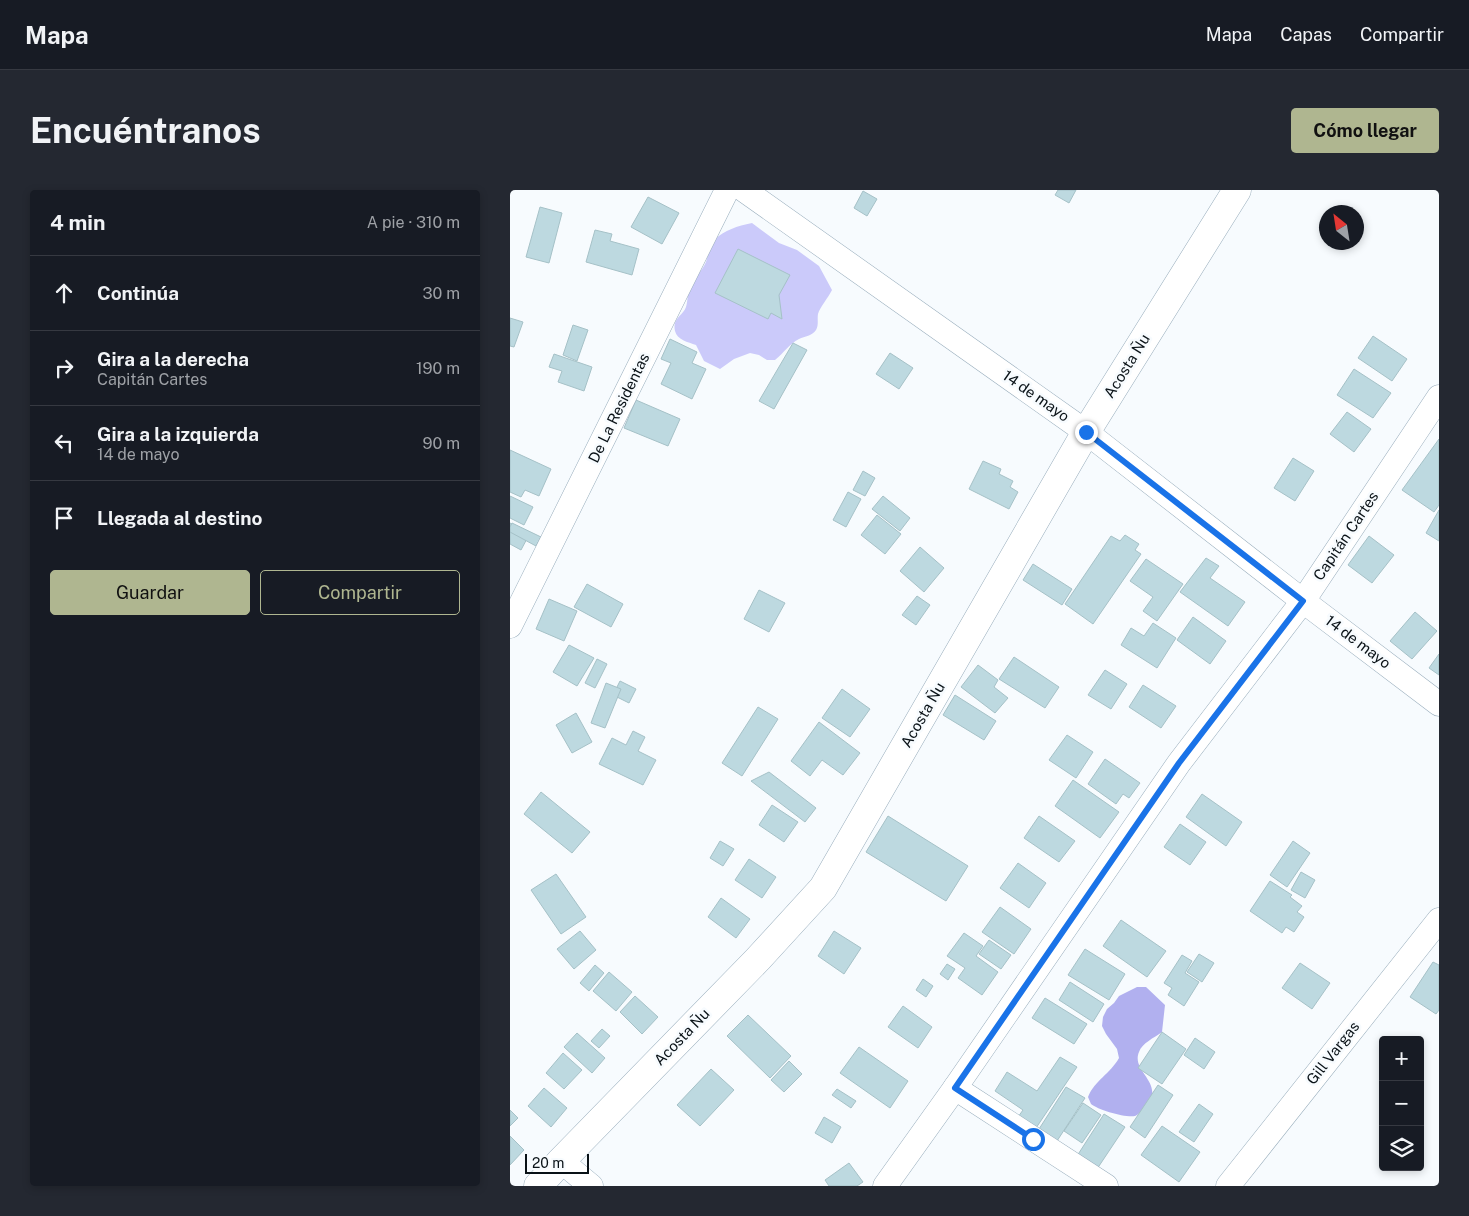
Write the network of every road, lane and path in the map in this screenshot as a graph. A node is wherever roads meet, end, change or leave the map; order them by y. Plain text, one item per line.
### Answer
1 (727, 190) edge
2 (744, 190) edge
3 (1237, 190) edge
4 (1439, 397) edge
5 (1086, 432) junction
6 (1303, 601) junction
7 (510, 626) edge
8 (1439, 704) edge
9 (1438, 923) edge
10 (955, 1088) junction
11 (561, 1161) junction
12 (538, 1186) edge
13 (591, 1186) edge
14 (885, 1186) edge
15 (1106, 1186) edge
16 (1228, 1186) edge

1 - 7 street, De La Residentas
2 - 5 street, 14 de mayo
3 - 5 street, Acosta Ñu
4 - 6 street, Capitán Cartes
5 - 6 street, 14 de mayo
5 - 11 street, Acosta Ñu
6 - 8 street, 14 de mayo
6 - 10 street, Capitán Cartes
9 - 16 street, Gill Vargas
10 - 14 street, Capitán Cartes
10 - 15 street
11 - 12 street, Acosta Ñu
11 - 13 street

